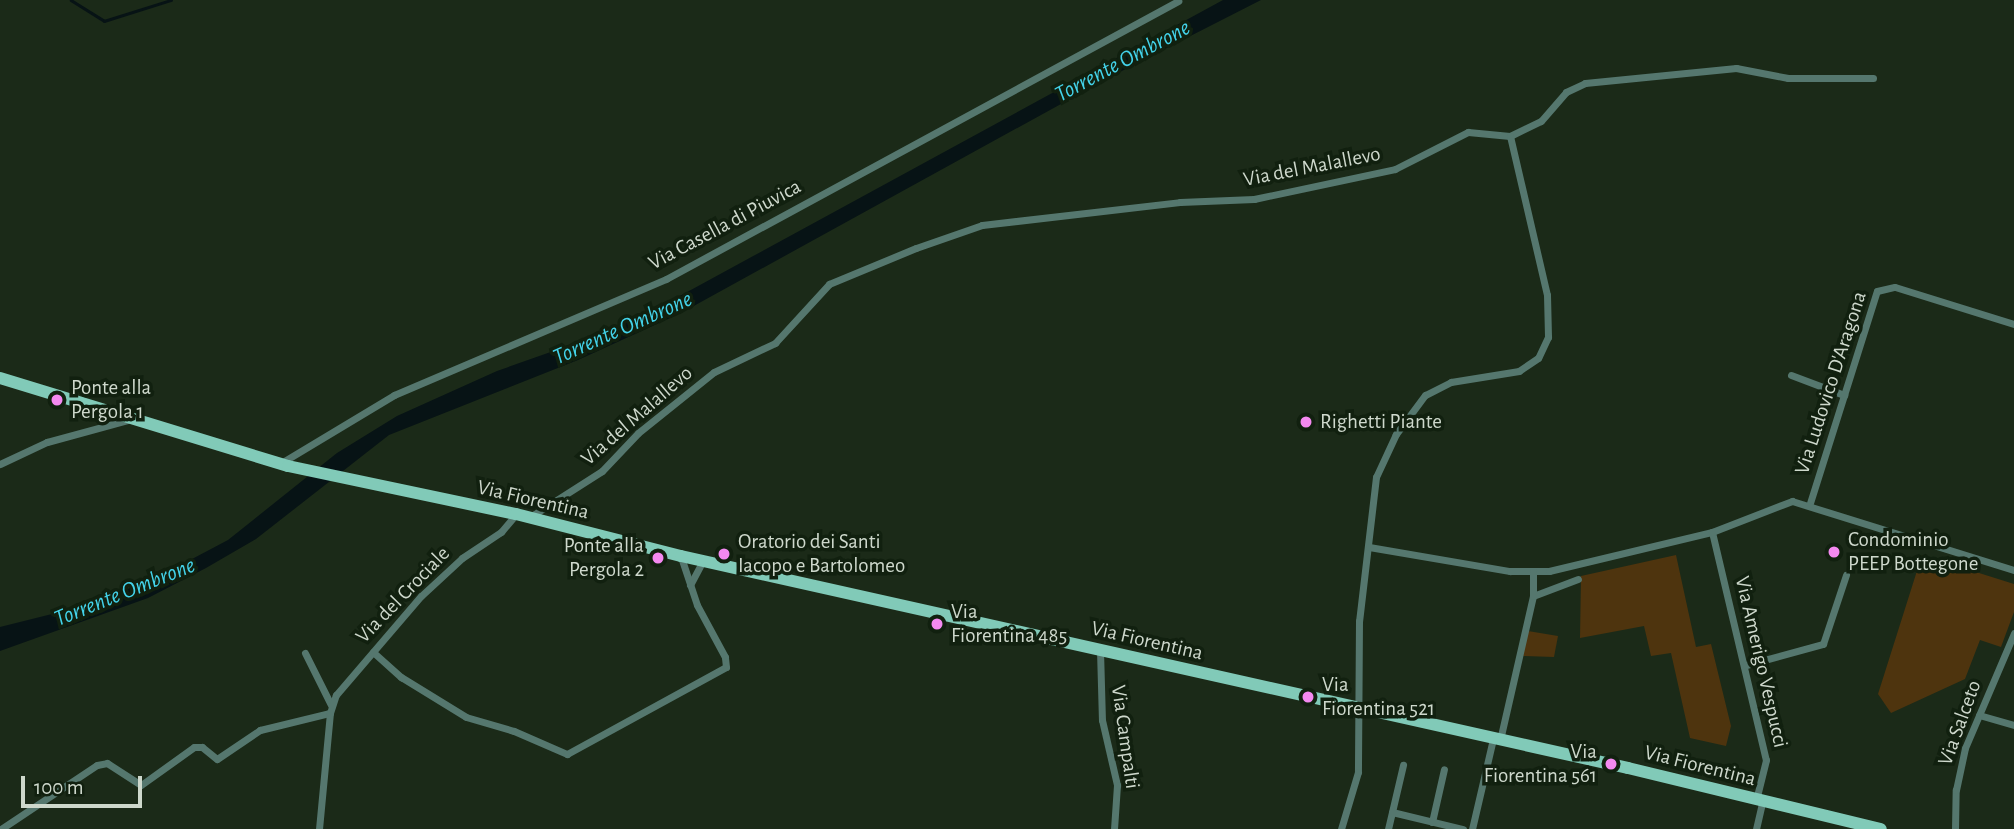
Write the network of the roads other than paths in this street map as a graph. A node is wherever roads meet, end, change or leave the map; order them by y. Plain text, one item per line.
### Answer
1 (1178, 1) edge
2 (1873, 78) dead end
3 (1510, 136) junction
4 (2014, 324) edge
5 (1791, 375) dead end
6 (0, 378) edge
7 (1844, 394) junction
8 (133, 418) junction
9 (0, 464) edge
10 (285, 465) junction
11 (1810, 503) junction
12 (516, 514) junction
13 (530, 517) junction
14 (1712, 531) junction
15 (1369, 547) junction
16 (681, 556) junction
17 (703, 561) junction
18 (2014, 570) edge
19 (1533, 572) junction
20 (1846, 575) dead end
21 (1578, 579) dead end
22 (690, 584) junction
23 (1533, 596) junction
24 (2014, 633) edge
25 (1100, 650) junction
26 (373, 652) junction
27 (305, 653) dead end
28 (1746, 665) junction
29 (1357, 707) junction
30 (330, 709) junction
31 (1979, 715) junction
32 (2014, 724) edge
33 (1497, 740) junction
34 (1403, 765) dead end
35 (1444, 769) dead end
36 (1759, 802) junction
37 (1392, 812) junction
38 (1432, 822) junction
39 (1, 829) edge
40 (319, 829) edge
41 (1114, 829) edge
42 (1341, 829) edge
43 (1388, 829) edge
44 (1463, 829) edge
45 (1472, 829) edge
46 (1756, 829) edge
47 (1881, 829) edge
48 (1955, 829) edge

1 - 10 street, Via Casella di Piuvica
2 - 3 street
3 - 13 street, Via del Malallevo
3 - 15 street
4 - 7 street, Via Ludovico D'Aragona
5 - 7 street
6 - 8 main road, Via Fiorentina
7 - 11 street, Via Ludovico D'Aragona
8 - 9 street
8 - 10 main road, Via Fiorentina
10 - 12 main road, Via Fiorentina
11 - 14 street
11 - 18 street
12 - 13 main road, Via Fiorentina
12 - 26 street, Via del Crociale
13 - 16 main road, Via Fiorentina
14 - 19 street
14 - 28 street, Via Amerigo Vespucci
15 - 19 street
15 - 29 street
16 - 17 main road, Via Fiorentina
16 - 22 street
17 - 22 street
17 - 25 main road, Via Fiorentina
19 - 23 street
20 - 28 street
21 - 23 street
22 - 26 street
23 - 33 street
24 - 31 street, Via Salceto
25 - 29 main road, Via Fiorentina
25 - 41 street, Via Campalti
26 - 30 street, Via del Crociale
27 - 30 street
28 - 36 street, Via Amerigo Vespucci
29 - 33 main road, Via Fiorentina
29 - 42 street
30 - 39 street
30 - 40 street
31 - 32 street
31 - 48 street, Via Salceto
33 - 36 main road, Via Fiorentina
33 - 45 street
34 - 37 street
35 - 38 street
36 - 46 street, Via Amerigo Vespucci
36 - 47 main road, Via Fiorentina
37 - 38 street
37 - 43 street
38 - 44 street

